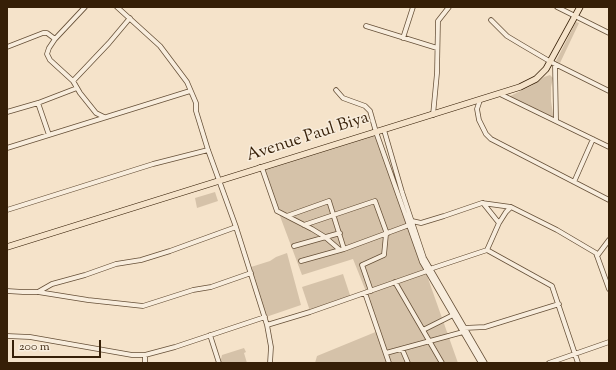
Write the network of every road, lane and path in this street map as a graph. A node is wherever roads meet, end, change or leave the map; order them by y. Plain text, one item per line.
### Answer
1 (84, 7) edge
2 (117, 7) edge
3 (413, 7) edge
4 (449, 7) edge
5 (557, 7) edge
6 (580, 7) edge
7 (575, 16) junction
8 (130, 18) junction
9 (491, 20) dead end
10 (366, 26) dead end
11 (609, 33) edge
12 (402, 38) junction
13 (55, 39) junction
14 (7, 47) edge
15 (437, 48) junction
16 (553, 63) junction
17 (73, 81) junction
18 (77, 88) junction
19 (190, 90) junction
20 (336, 90) dead end
21 (609, 91) edge
22 (500, 94) junction
23 (480, 100) junction
24 (38, 103) junction
25 (469, 103) junction
26 (477, 109) junction
27 (7, 112) edge
28 (433, 115) junction
29 (104, 117) junction
30 (556, 120) junction
31 (384, 130) dead end
32 (376, 132) junction
33 (49, 135) junction
34 (593, 139) junction
35 (609, 147) edge
36 (7, 148) edge
37 (208, 150) junction
38 (262, 168) junction
39 (220, 181) junction
40 (574, 182) junction
41 (609, 200) edge
42 (482, 203) junction
43 (511, 207) junction
44 (7, 210) edge
45 (335, 215) junction
46 (286, 216) junction
47 (411, 223) junction
48 (421, 223) junction
49 (499, 223) junction
50 (304, 225) junction
51 (236, 227) junction
52 (415, 231) junction
53 (340, 233) junction
54 (386, 234) junction
55 (325, 237) junction
56 (609, 240) edge
57 (294, 246) dead end
58 (7, 247) edge
59 (342, 250) junction
60 (486, 250) junction
61 (598, 256) junction
62 (301, 261) dead end
63 (429, 270) junction
64 (251, 273) junction
65 (395, 282) junction
66 (609, 289) edge
67 (7, 291) edge
68 (371, 291) junction
69 (38, 292) junction
70 (365, 293) junction
71 (559, 304) junction
72 (453, 315) junction
73 (265, 317) junction
74 (267, 325) junction
75 (423, 330) junction
76 (463, 330) junction
77 (210, 335) junction
78 (7, 336) edge
79 (429, 340) junction
80 (609, 342) edge
81 (402, 348) junction
82 (386, 353) junction
83 (145, 355) junction
84 (575, 355) junction
85 (144, 363) edge
86 (219, 363) edge
87 (270, 363) edge
88 (390, 363) edge
89 (408, 363) edge
90 (442, 363) edge
91 (481, 363) edge
92 (485, 363) edge
93 (549, 363) edge
94 (578, 363) edge

1 - 13 street
2 - 8 street
3 - 12 street
4 - 15 street
5 - 7 street
6 - 7 main road, Avenue Paul Biya
7 - 11 street
7 - 16 main road, Avenue Paul Biya
8 - 17 street
8 - 19 street
9 - 16 street
10 - 12 street
12 - 15 street
13 - 14 street
13 - 17 street
15 - 28 street
16 - 21 street
16 - 22 main road, Avenue Paul Biya
16 - 30 street
17 - 18 street
18 - 24 street
18 - 29 street
19 - 29 street
19 - 37 street
20 - 32 street
22 - 23 main road, Avenue Paul Biya
22 - 30 street
23 - 25 main road, Avenue Paul Biya
23 - 26 street
24 - 27 street
24 - 33 street
25 - 26 street
25 - 28 main road, Avenue Paul Biya
26 - 40 street
28 - 32 main road, Avenue Paul Biya
29 - 33 street
30 - 34 street
31 - 47 street
32 - 38 main road, Avenue Paul Biya
32 - 47 street
33 - 36 street
34 - 35 street
34 - 40 street
37 - 39 street
37 - 44 street
38 - 39 main road, Avenue Paul Biya
38 - 46 street
39 - 51 street
39 - 58 main road, Avenue Paul Biya
40 - 41 street
42 - 43 street
42 - 48 street
42 - 49 street
43 - 49 street
43 - 61 street
45 - 46 street
45 - 50 street
45 - 53 street
45 - 54 street
46 - 50 street
47 - 48 street
47 - 52 street
47 - 54 street
47 - 63 street
48 - 52 street
49 - 60 street
50 - 55 street
51 - 64 street
51 - 69 street
52 - 63 street
53 - 55 street
53 - 59 street
54 - 59 street
54 - 68 street
55 - 57 street
55 - 59 street
56 - 61 street
59 - 62 street
60 - 63 street
60 - 71 street
61 - 66 street
63 - 65 street
63 - 72 street
63 - 76 street
64 - 69 street
64 - 73 street
65 - 68 street
65 - 75 street
67 - 69 street
68 - 70 street
70 - 74 street
70 - 82 street
71 - 76 street
71 - 84 street
72 - 75 street
72 - 76 street
73 - 74 street
73 - 77 street
74 - 87 street
75 - 79 street
76 - 79 street
76 - 91 street
76 - 92 street
77 - 83 street
77 - 86 street
78 - 83 street
79 - 81 street
79 - 90 street
80 - 84 street
81 - 82 street
81 - 89 street
82 - 88 street
83 - 85 street
84 - 93 street
84 - 94 street

